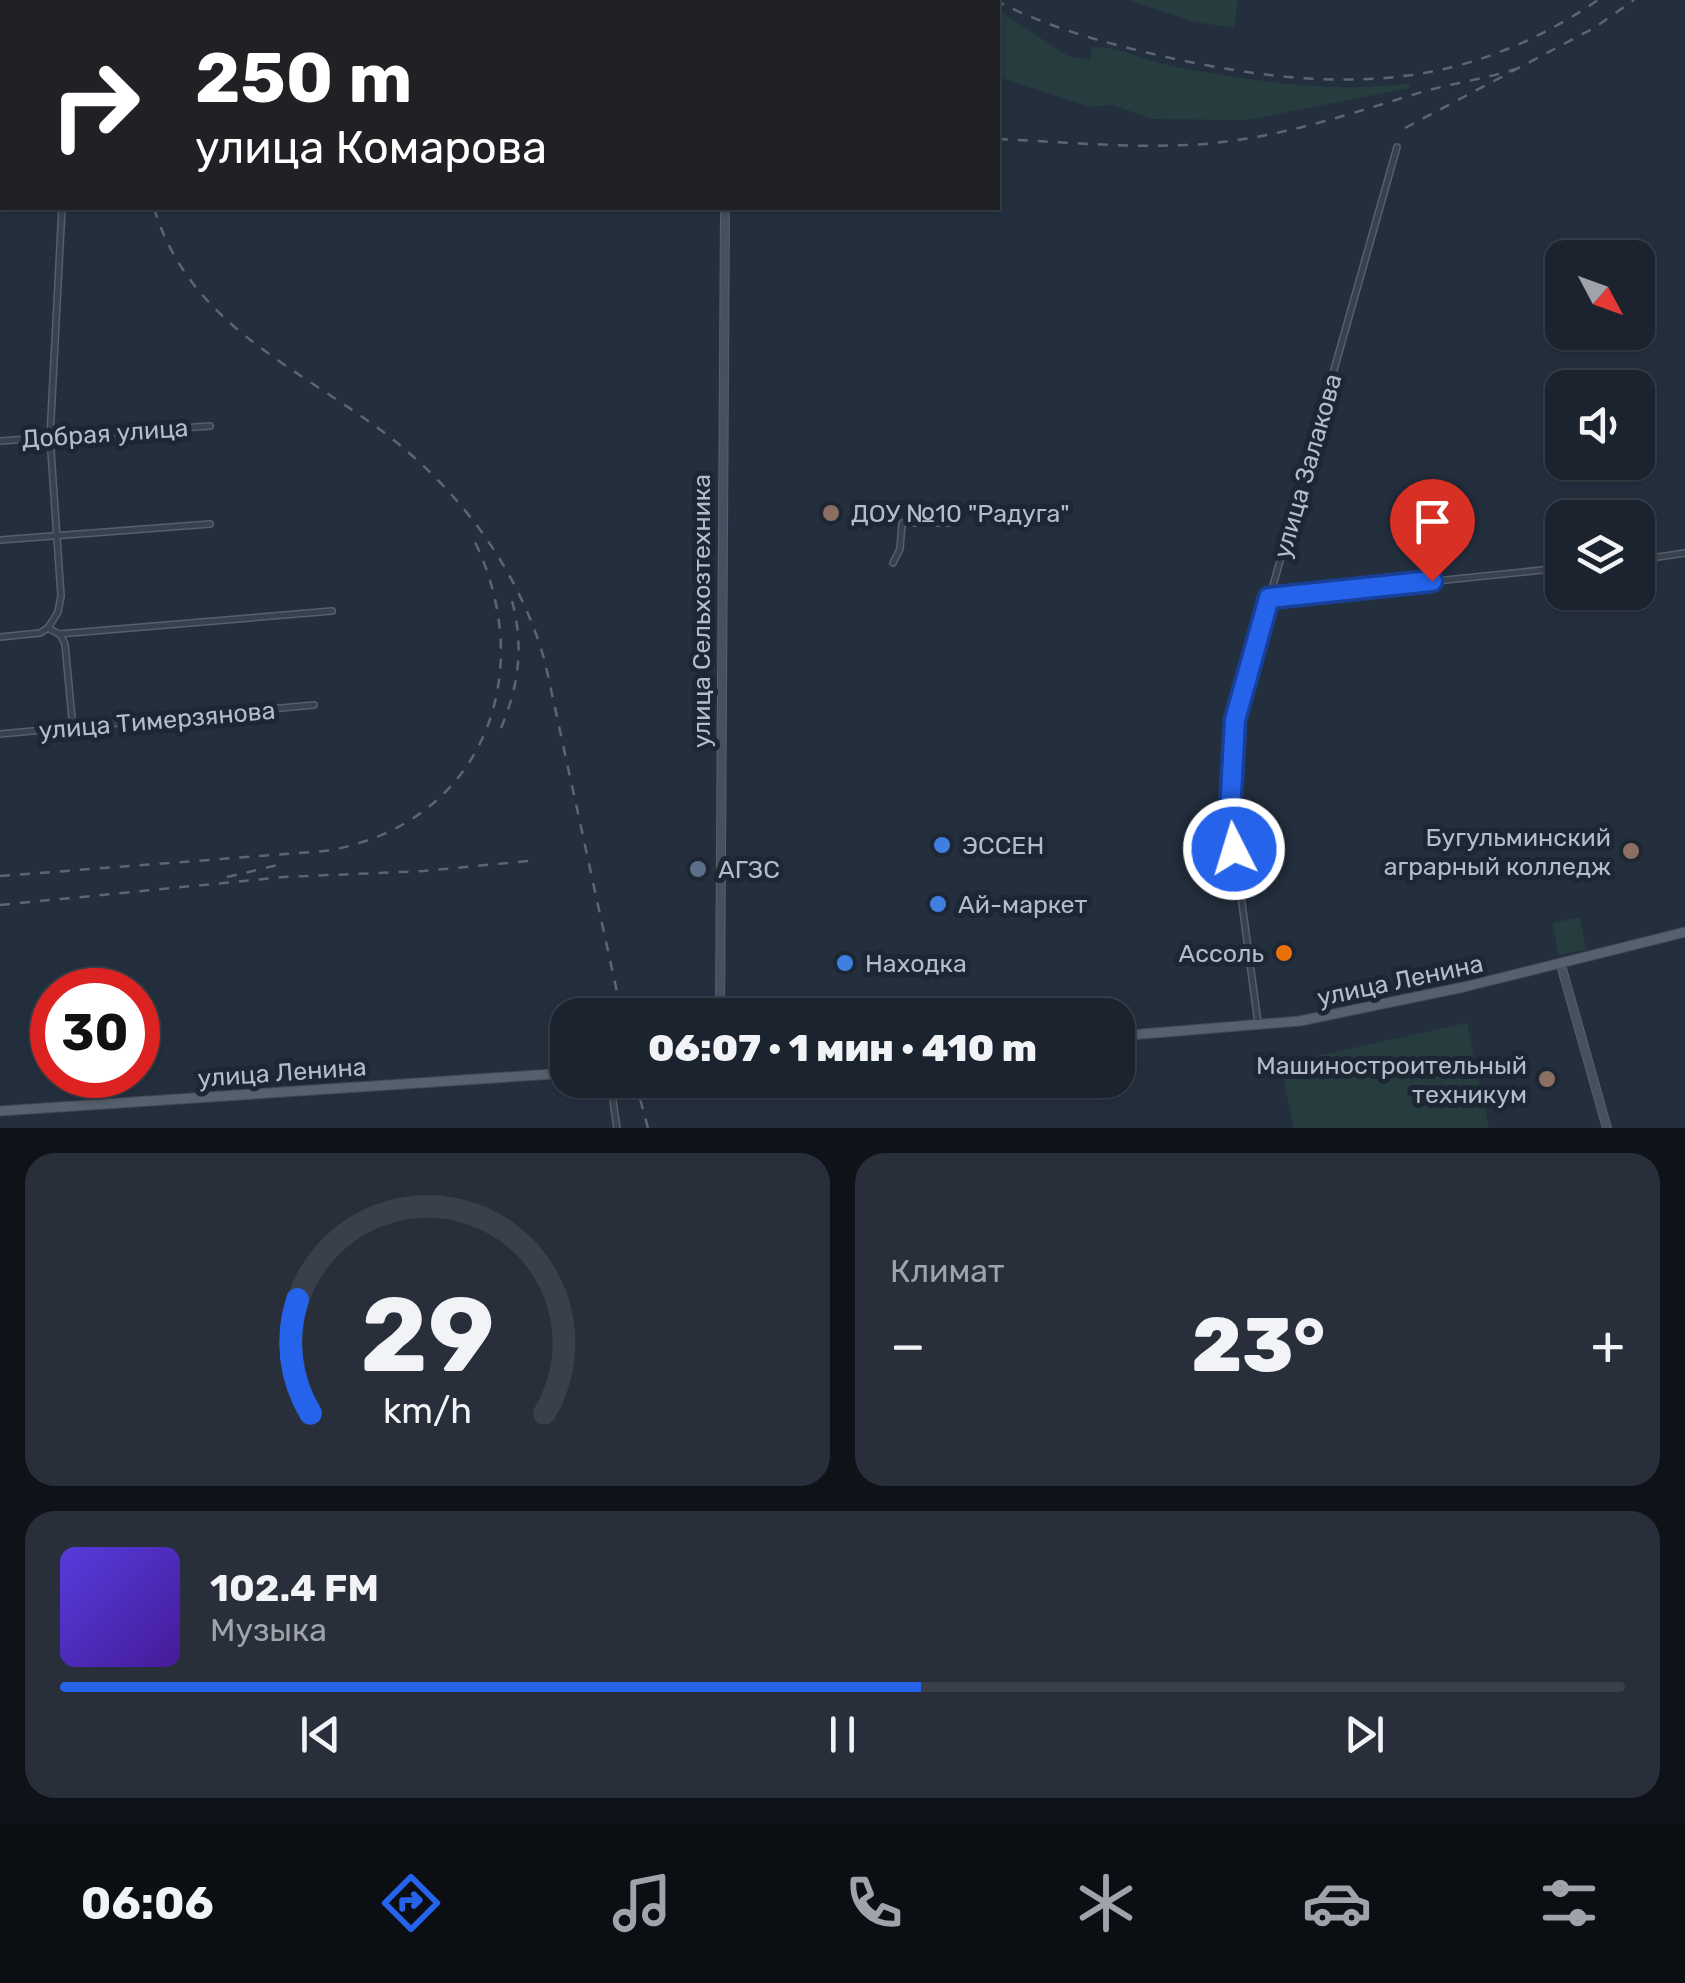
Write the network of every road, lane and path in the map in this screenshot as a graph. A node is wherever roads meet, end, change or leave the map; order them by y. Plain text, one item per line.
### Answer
1 (1397, 146) dead end
2 (62, 210) edge
3 (725, 210) edge
4 (210, 426) dead end
5 (50, 436) junction
6 (0, 440) edge
7 (951, 523) dead end
8 (210, 524) dead end
9 (55, 536) junction
10 (0, 540) edge
11 (1685, 553) edge
12 (1655, 557) edge
13 (893, 564) dead end
14 (1545, 570) edge
15 (1269, 598) junction
16 (332, 611) dead end
17 (48, 628) junction
18 (60, 634) junction
19 (0, 637) edge
20 (314, 705) dead end
21 (73, 729) junction
22 (0, 734) edge
23 (1685, 932) edge
24 (1561, 964) junction
25 (720, 998) edge
26 (1258, 1026) junction
27 (1135, 1035) edge
28 (550, 1074) edge
29 (613, 1098) edge
30 (0, 1112) edge
31 (617, 1128) edge
32 (1607, 1128) edge

1 - 15 street, улица Залакова
2 - 5 street
3 - 25 street, улица Сельхозтехника
4 - 5 street, Добрая улица
5 - 6 street, Добрая улица
5 - 9 street
7 - 13 street
8 - 9 street
9 - 10 street
9 - 17 street
11 - 12 street
14 - 15 street
15 - 26 street, улица Залакова
16 - 18 street
17 - 18 street
17 - 19 street
18 - 21 street
20 - 21 street, улица Тимерзянова
21 - 22 street, улица Тимерзянова
23 - 24 main road, улица Ленина
24 - 26 main road, улица Ленина
24 - 32 street
26 - 27 main road, улица Ленина
28 - 30 main road, улица Ленина
29 - 31 street

